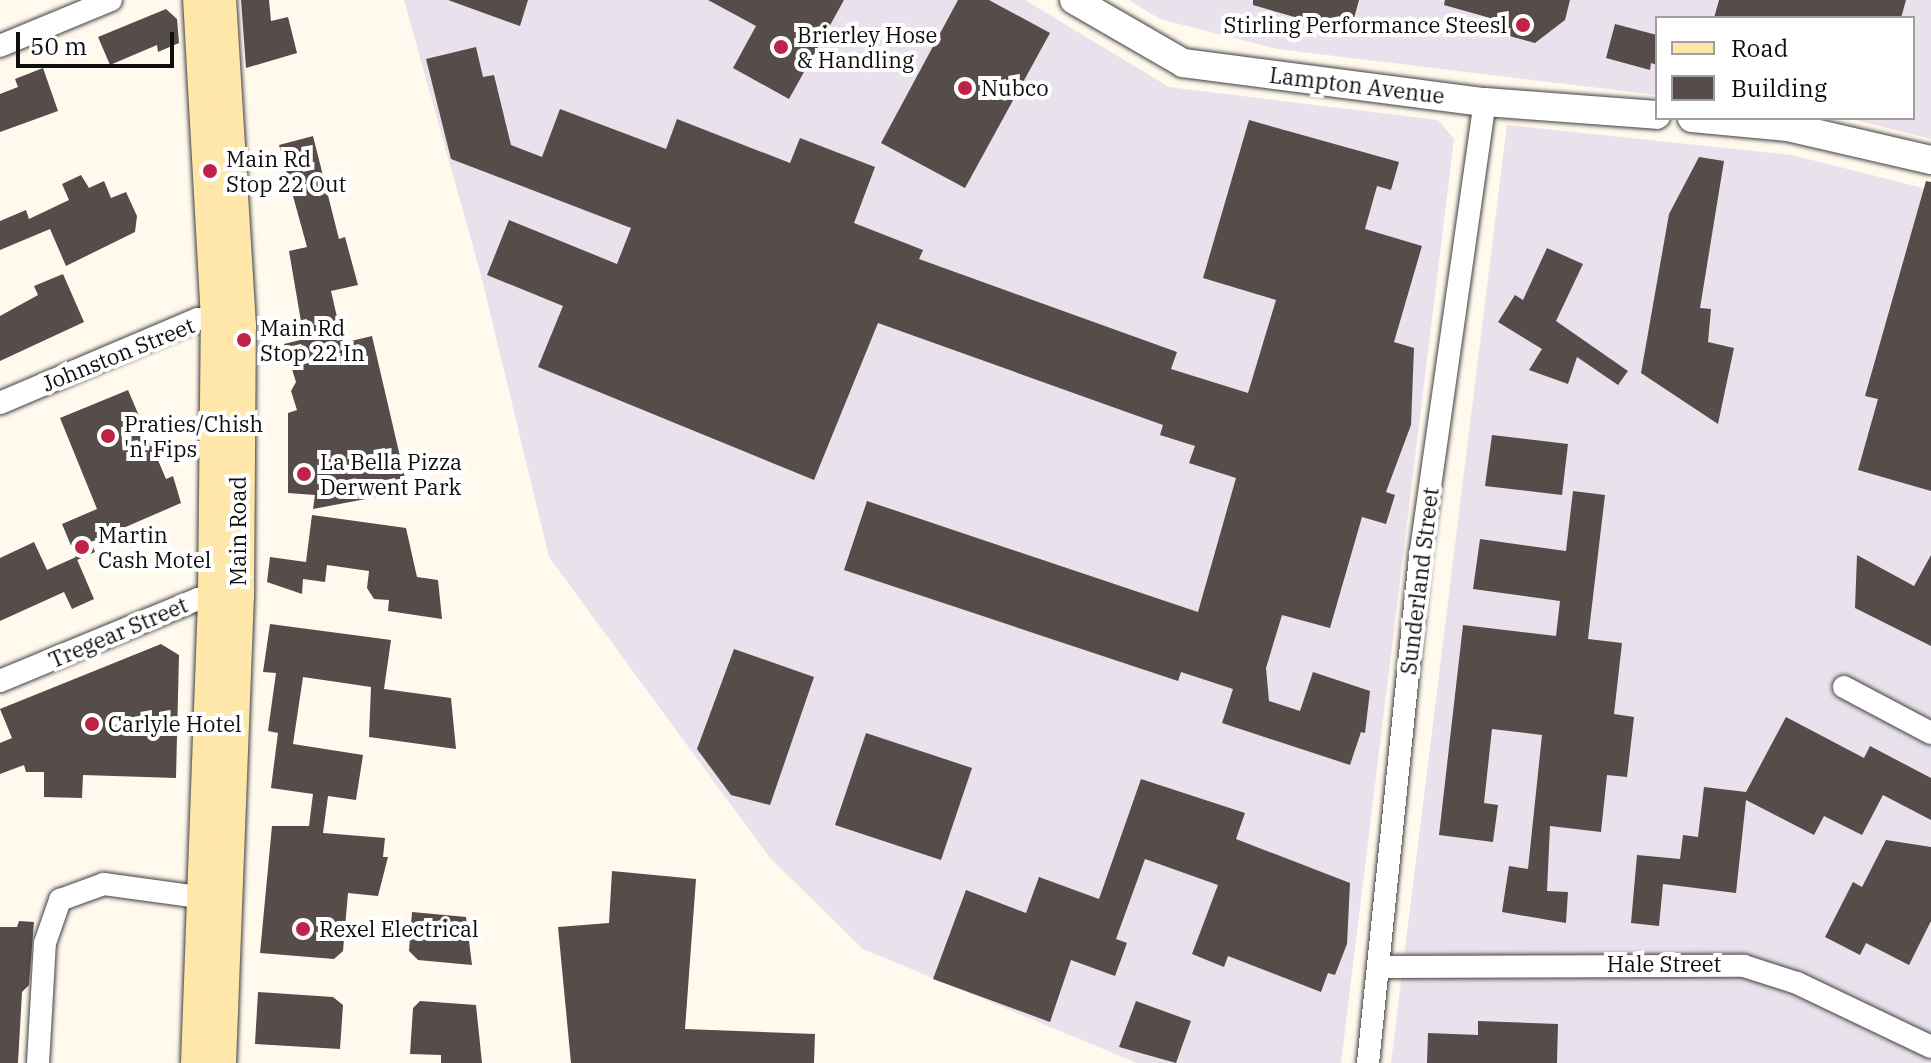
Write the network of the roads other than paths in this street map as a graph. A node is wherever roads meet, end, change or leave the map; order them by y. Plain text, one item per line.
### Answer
1 (111, 0) edge
2 (199, 0) edge
3 (220, 0) edge
4 (1074, 0) edge
5 (0, 46) edge
6 (1485, 102) junction
7 (1655, 115) edge
8 (1713, 120) edge
9 (1931, 160) edge
10 (228, 319) junction
11 (0, 403) edge
12 (226, 595) junction
13 (0, 681) edge
14 (1844, 687) dead end
15 (1931, 733) edge
16 (216, 898) junction
17 (1379, 967) junction
18 (1931, 1047) edge
19 (38, 1063) edge
20 (197, 1063) edge
21 (220, 1063) edge
22 (1368, 1063) edge

1 - 5 street
2 - 10 main road, Main Road
3 - 10 main road, Main Road
4 - 6 street, Lampton Avenue
6 - 7 street, Lampton Avenue
6 - 17 street, Sunderland Street
8 - 9 street
10 - 11 street, Johnston Street
10 - 12 main road, Main Road
12 - 13 street, Tregear Street
12 - 16 main road, Main Road
14 - 15 street
16 - 19 street
16 - 20 main road, Main Road
16 - 21 main road, Main Road
17 - 18 street, Hale Street
17 - 22 street, Sunderland Street

